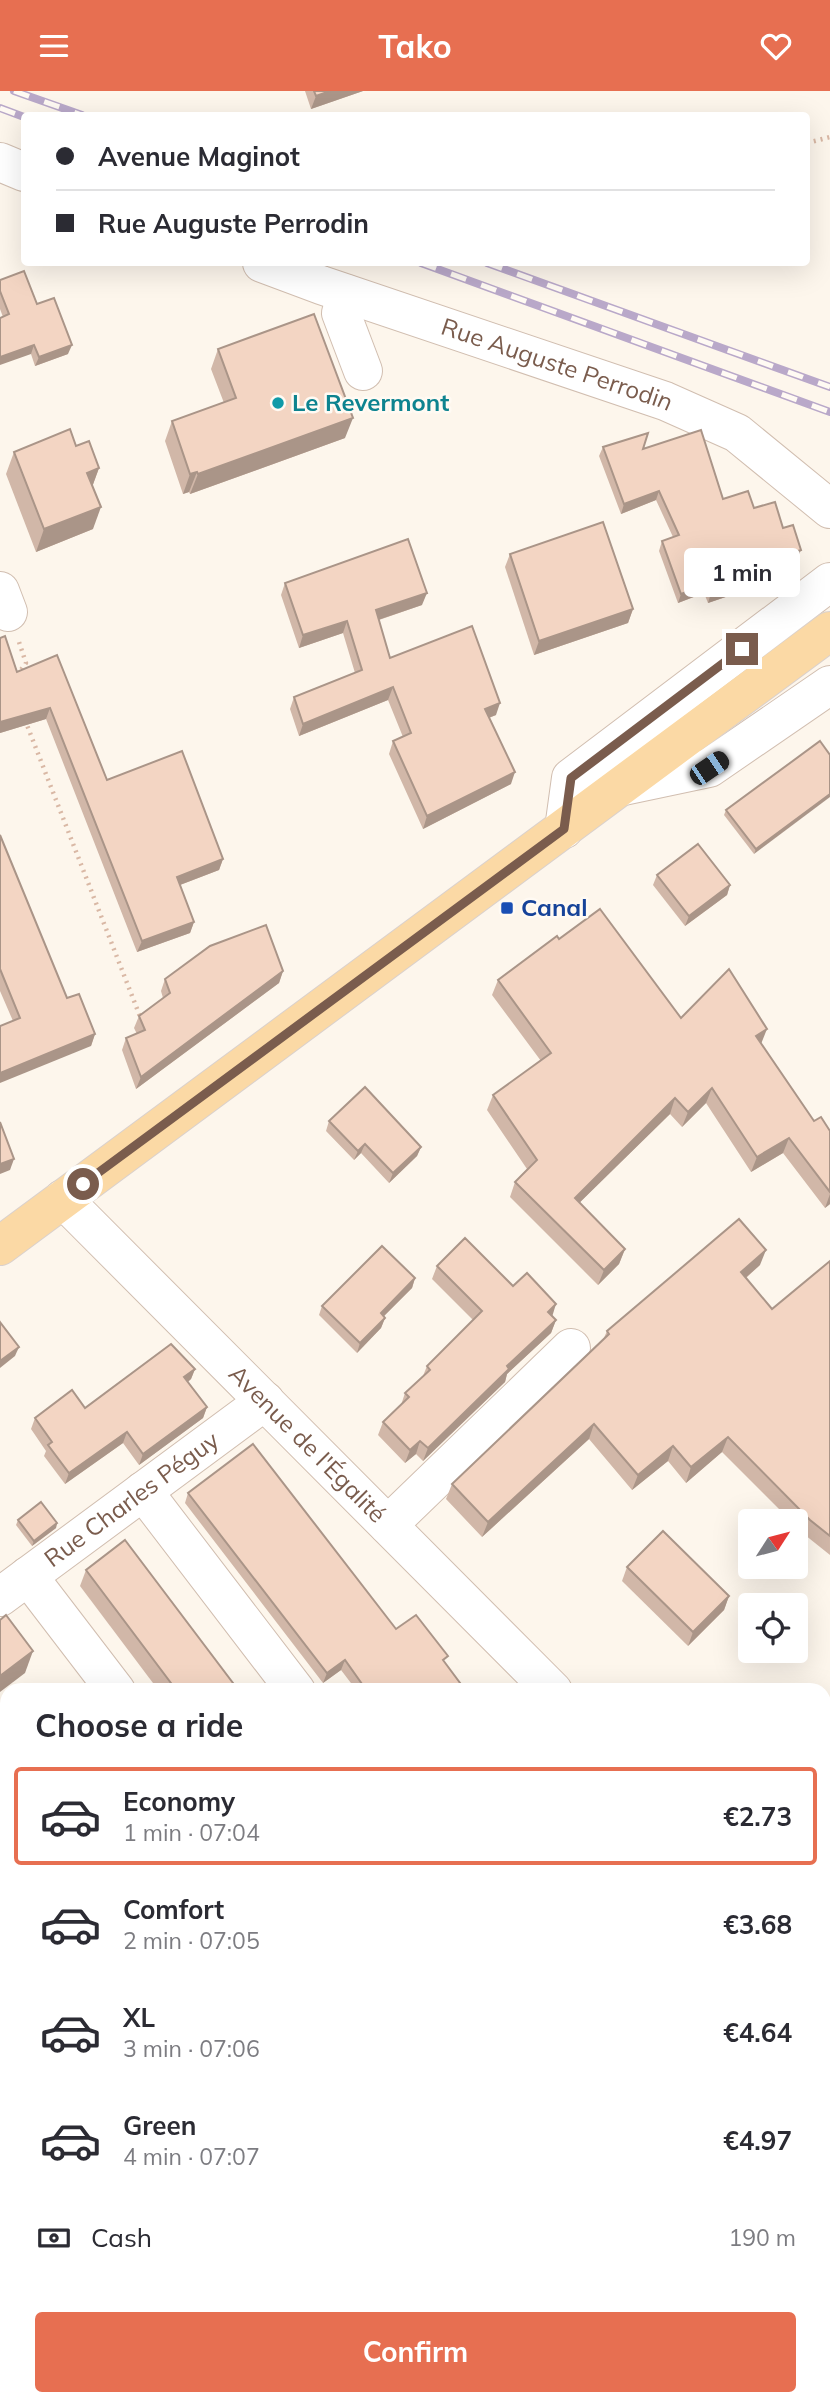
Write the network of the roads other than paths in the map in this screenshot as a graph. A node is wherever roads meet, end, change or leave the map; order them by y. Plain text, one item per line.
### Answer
1 (0, 162) edge
2 (21, 170) edge
3 (270, 266) edge
4 (347, 294) junction
5 (362, 371) dead end
6 (830, 509) edge
7 (830, 582) edge
8 (830, 631) edge
9 (830, 685) edge
10 (619, 787) junction
11 (564, 829) junction
12 (63, 1199) junction
13 (0, 1246) edge
14 (571, 1348) dead end
15 (264, 1401) junction
16 (143, 1491) junction
17 (388, 1525) junction
18 (14, 1586) edge
19 (108, 1683) edge
20 (290, 1683) edge
21 (545, 1683) edge

1 - 2 street
3 - 4 street, Rue Auguste Perrodin
4 - 5 street
4 - 6 street, Rue Auguste Perrodin
7 - 11 street
8 - 10 main road
9 - 10 street
10 - 11 main road
11 - 12 main road
12 - 13 main road
12 - 15 street, Avenue de l'Égalité
14 - 17 street
15 - 16 street, Rue Charles Péguy
15 - 17 street, Avenue de l'Égalité
16 - 18 street, Rue Charles Péguy
16 - 20 street
17 - 21 street, Avenue de l'Égalité
18 - 19 street

